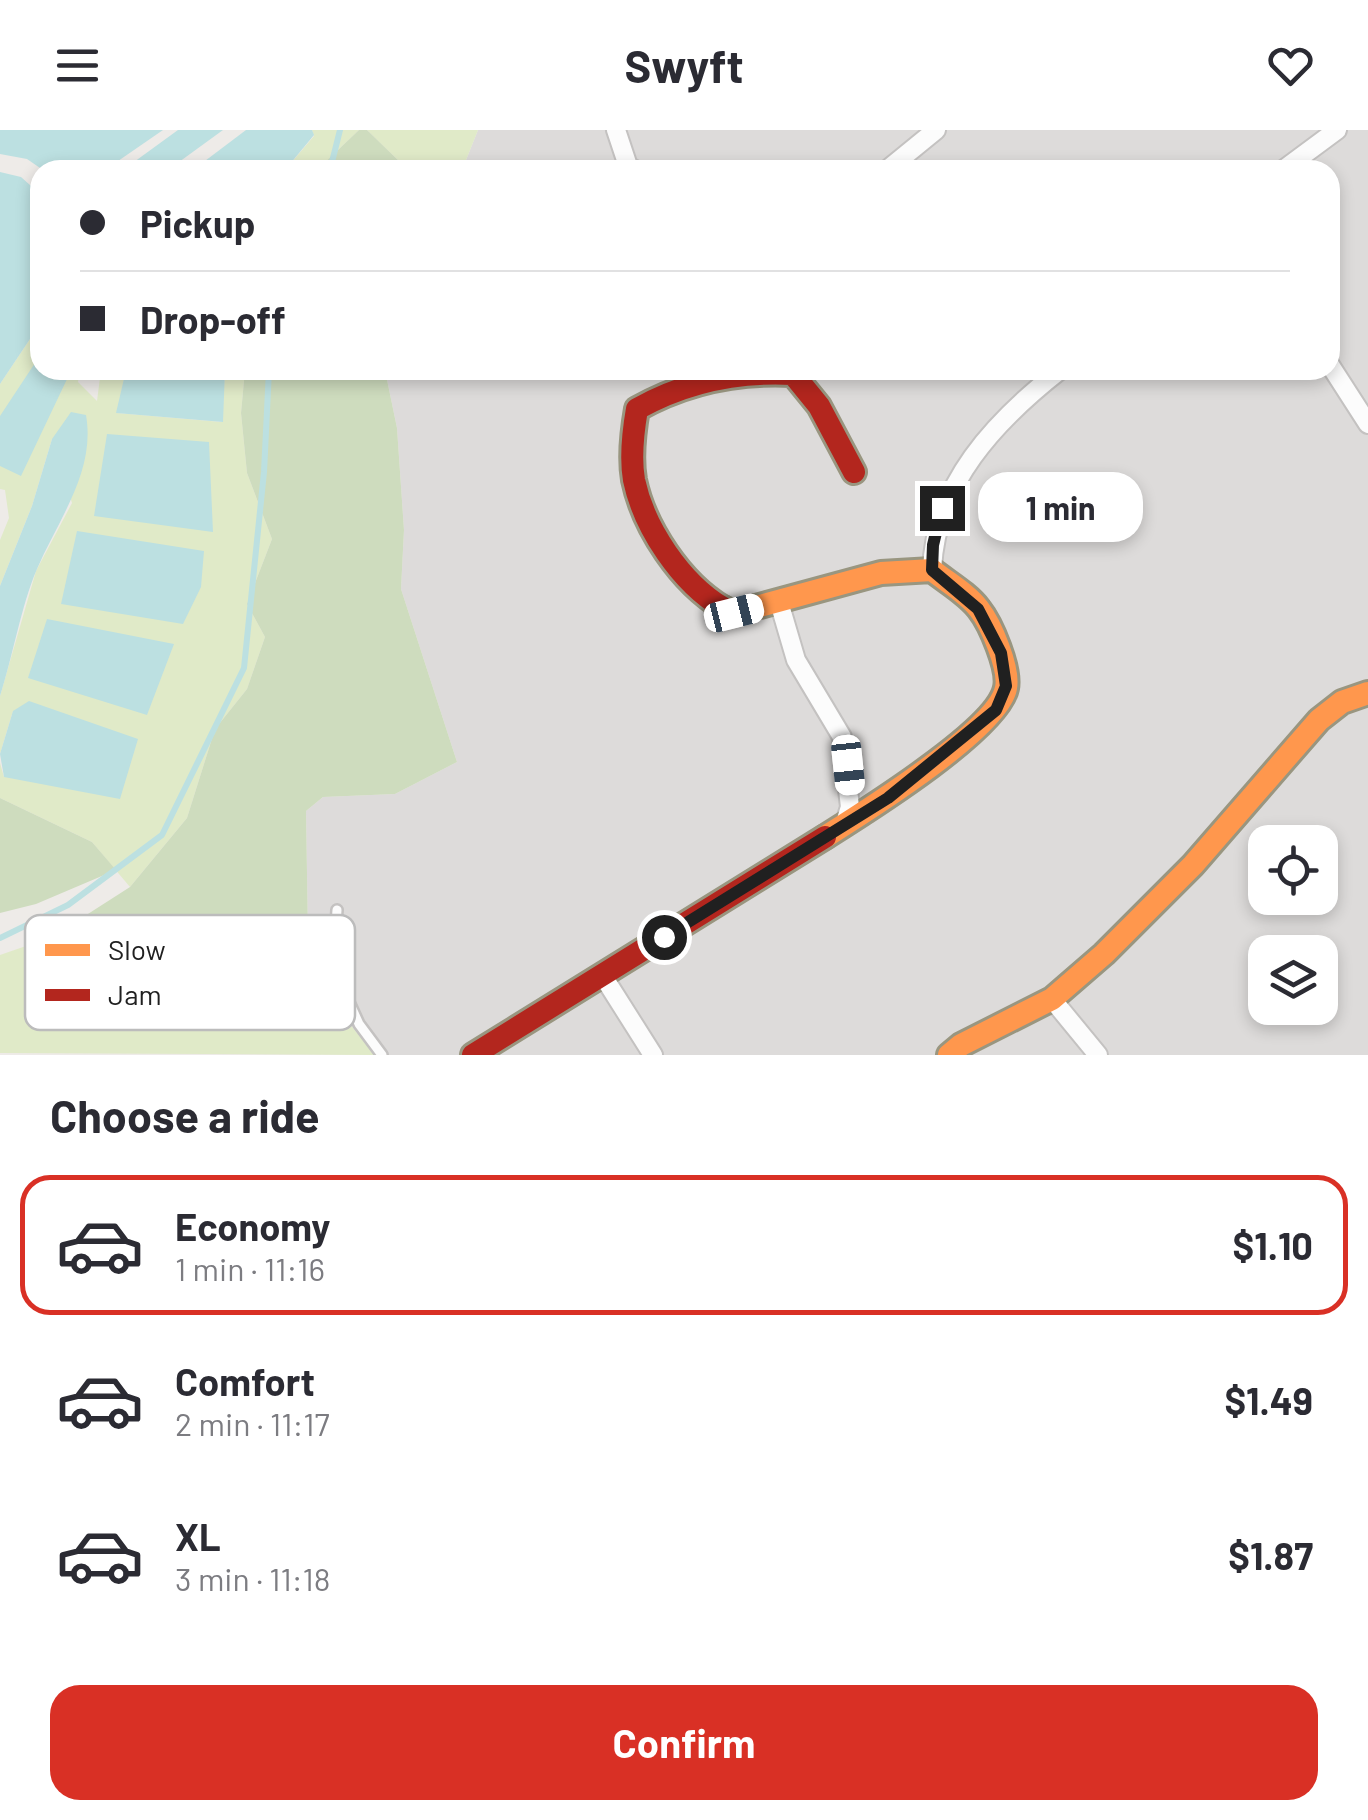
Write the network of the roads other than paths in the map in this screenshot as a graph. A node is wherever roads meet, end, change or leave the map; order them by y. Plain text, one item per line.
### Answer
1 (616, 130) edge
2 (936, 130) edge
3 (1337, 130) edge
4 (626, 160) edge
5 (899, 160) edge
6 (1296, 160) edge
7 (696, 380) edge
8 (798, 380) edge
9 (1049, 380) edge
10 (1339, 380) edge
11 (1368, 424) edge
12 (854, 472) dead end
13 (932, 570) junction
14 (779, 602) junction
15 (1368, 693) edge
16 (845, 823) junction
17 (336, 910) dead end
18 (336, 915) edge
19 (603, 976) junction
20 (1052, 1000) junction
21 (355, 1015) edge
22 (382, 1055) edge
23 (473, 1055) edge
24 (653, 1055) edge
25 (949, 1055) edge
26 (1098, 1055) edge

1 - 4 street
2 - 5 street
3 - 6 street
7 - 14 street
8 - 12 street
9 - 13 street
10 - 11 street
13 - 14 street
13 - 16 street
14 - 16 street
15 - 20 street
16 - 19 street
17 - 18 lane
19 - 23 street
19 - 24 street
20 - 25 street
20 - 26 street
21 - 22 lane

